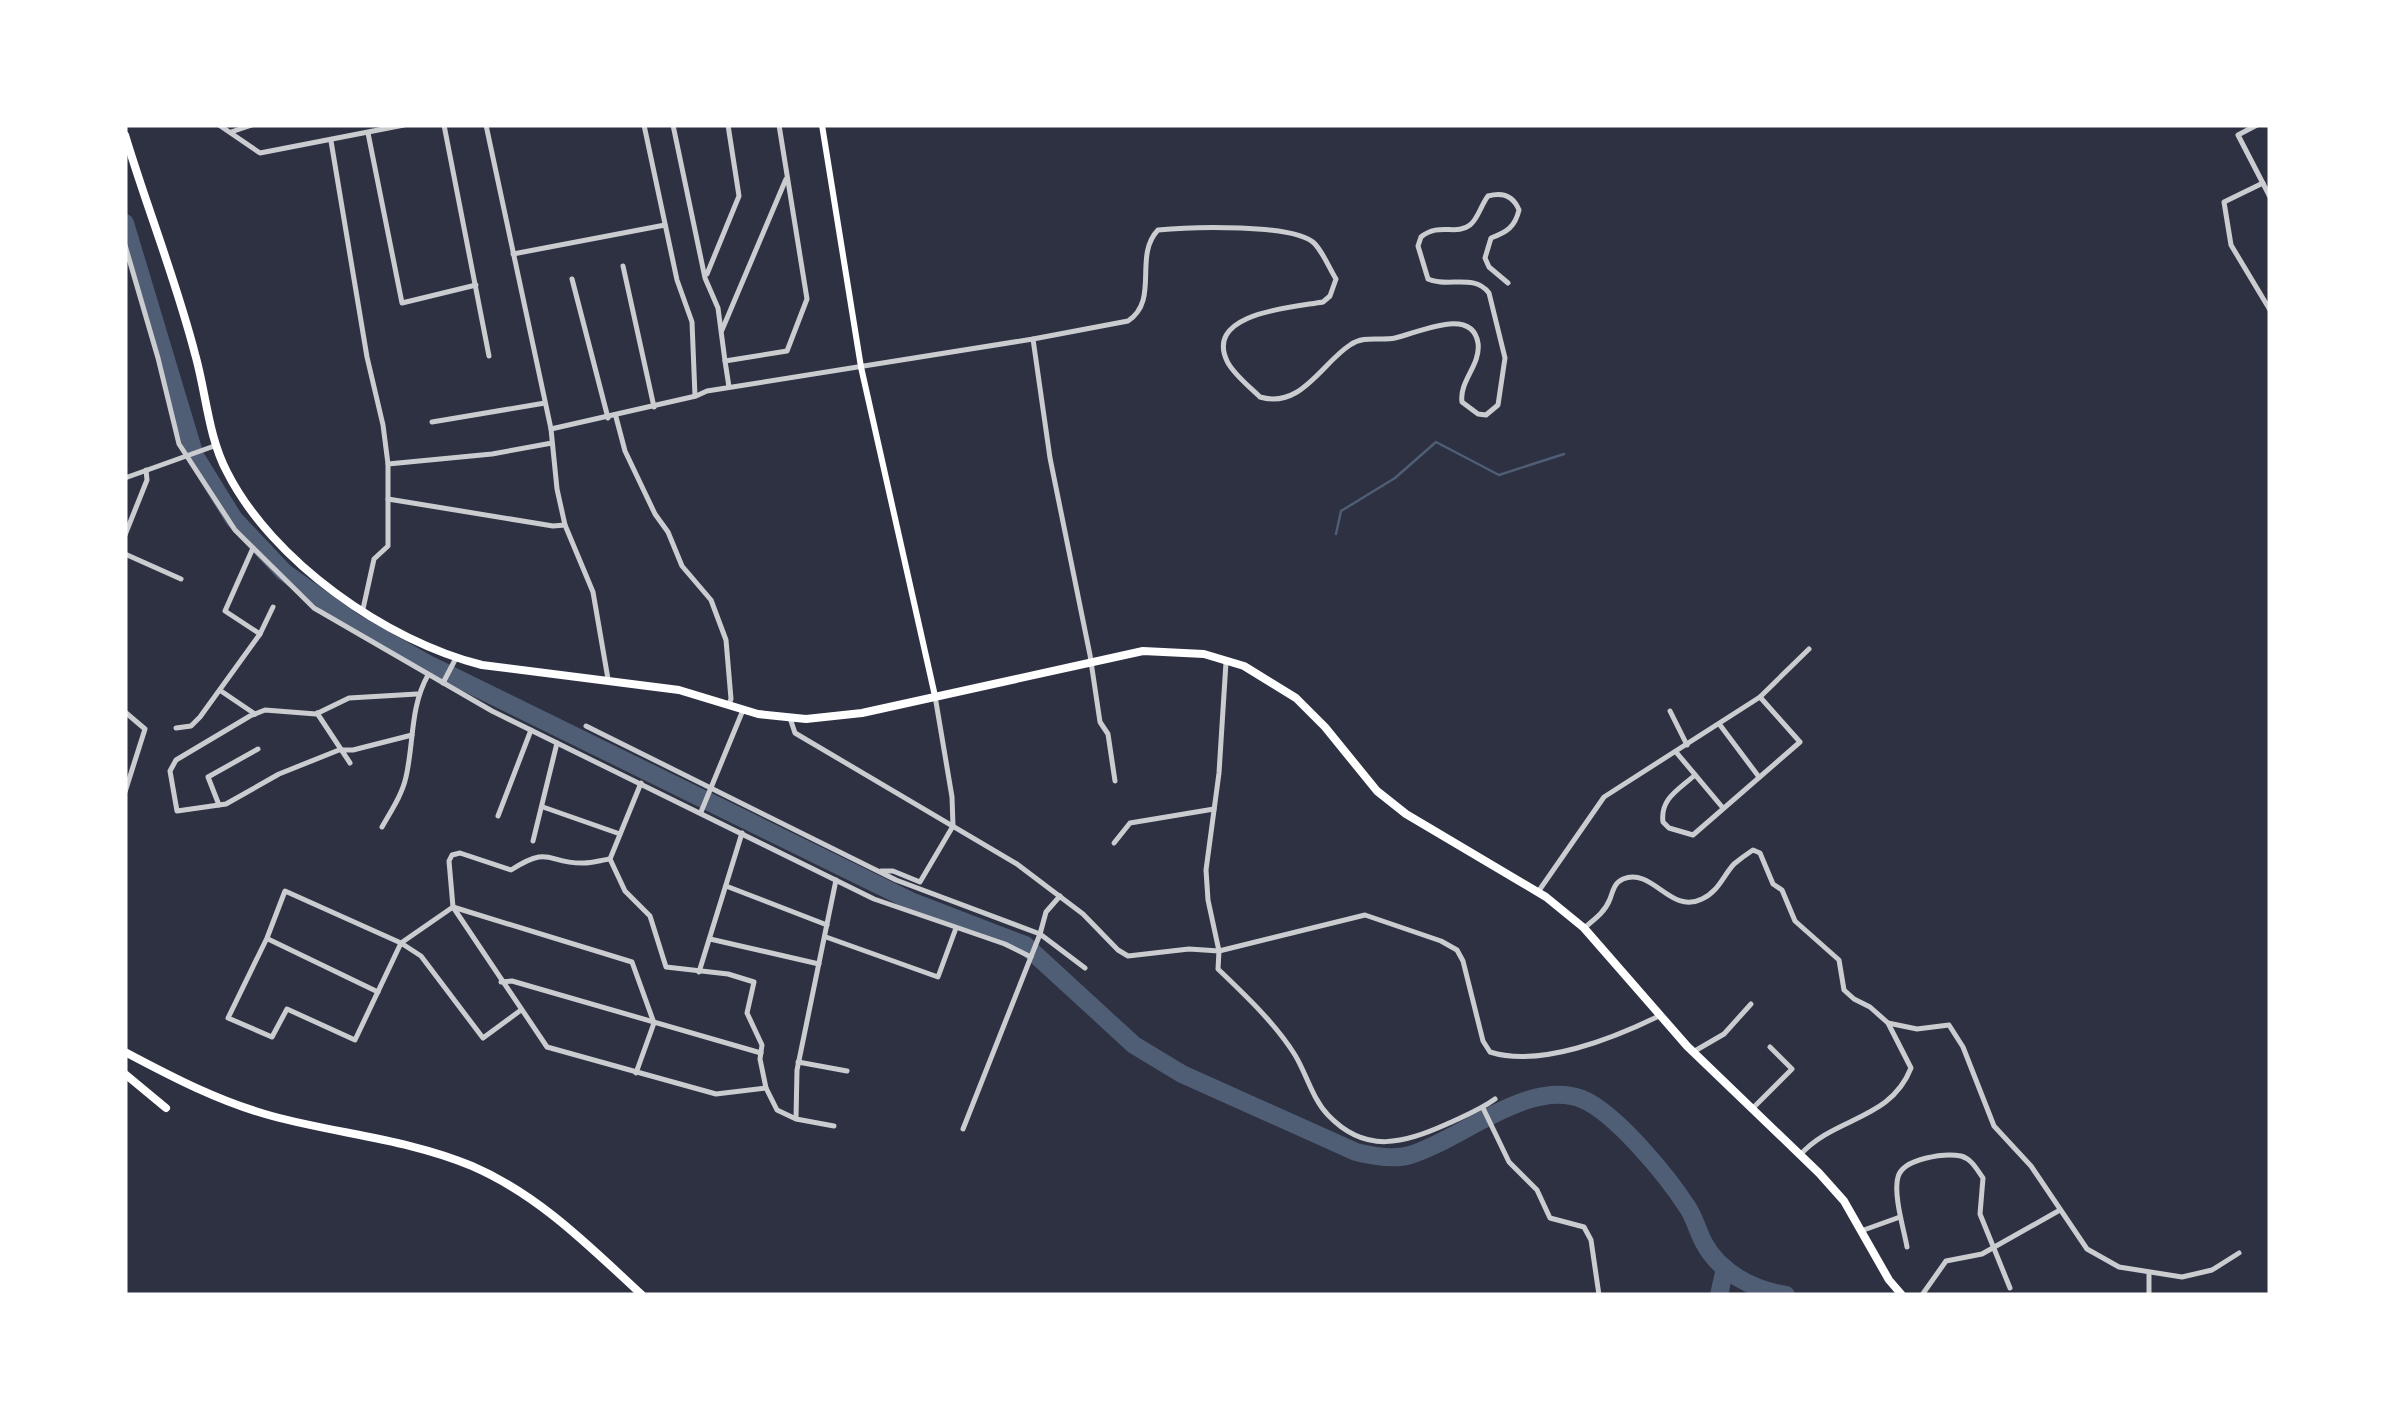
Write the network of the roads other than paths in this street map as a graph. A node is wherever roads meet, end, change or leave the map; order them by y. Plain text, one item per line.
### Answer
1 (219, 125) edge
2 (252, 125) edge
3 (353, 125) edge
4 (404, 125) edge
5 (444, 125) edge
6 (486, 125) edge
7 (644, 125) edge
8 (672, 125) edge
9 (728, 125) edge
10 (779, 125) edge
11 (822, 125) edge
12 (2257, 125) edge
13 (230, 132) junction
14 (368, 133) junction
15 (125, 136) edge
16 (355, 136) junction
17 (331, 140) junction
18 (788, 176) junction
19 (2263, 183) junction
20 (2270, 196) edge
21 (664, 225) junction
22 (125, 245) edge
23 (514, 254) junction
24 (623, 266) dead end
25 (705, 278) junction
26 (572, 279) dead end
27 (1508, 282) dead end
28 (476, 285) junction
29 (2270, 310) edge
30 (721, 333) junction
31 (1033, 339) junction
32 (490, 356) dead end
33 (725, 361) junction
34 (860, 367) junction
35 (729, 387) junction
36 (696, 396) junction
37 (545, 402) junction
38 (654, 407) junction
39 (612, 417) junction
40 (432, 422) dead end
41 (551, 430) junction
42 (552, 443) junction
43 (217, 445) junction
44 (185, 455) junction
45 (388, 464) junction
46 (146, 470) junction
47 (125, 478) edge
48 (388, 499) junction
49 (564, 525) junction
50 (125, 535) edge
51 (253, 548) junction
52 (125, 554) edge
53 (181, 579) dead end
54 (273, 607) dead end
55 (363, 610) junction
56 (260, 634) junction
57 (1809, 649) dead end
58 (456, 658) junction
59 (1226, 660) junction
60 (1091, 663) junction
61 (428, 675) junction
62 (608, 679) junction
63 (443, 684) junction
64 (221, 691) junction
65 (417, 694) junction
66 (936, 696) junction
67 (1760, 696) junction
68 (729, 704) junction
69 (743, 710) junction
70 (1670, 710) dead end
71 (125, 712) edge
72 (255, 714) junction
73 (317, 714) junction
74 (790, 718) junction
75 (1720, 725) junction
76 (586, 726) dead end
77 (176, 728) dead end
78 (531, 730) junction
79 (412, 735) junction
80 (557, 744) junction
81 (1687, 745) junction
82 (258, 749) dead end
83 (339, 750) junction
84 (1676, 752) junction
85 (350, 763) dead end
86 (1695, 775) junction
87 (1759, 778) junction
88 (1115, 781) dead end
89 (640, 784) junction
90 (712, 788) junction
91 (125, 792) edge
92 (219, 806) junction
93 (542, 807) junction
94 (1723, 808) junction
95 (1214, 809) junction
96 (702, 812) junction
97 (498, 816) dead end
98 (952, 826) junction
99 (382, 827) dead end
100 (742, 833) junction
101 (620, 834) junction
102 (533, 841) dead end
103 (1114, 843) dead end
104 (610, 859) junction
105 (878, 871) junction
106 (836, 880) junction
107 (726, 886) junction
108 (1538, 892) junction
109 (1060, 896) junction
110 (453, 907) junction
111 (827, 925) junction
112 (956, 928) junction
113 (1584, 928) junction
114 (1040, 934) junction
115 (825, 937) junction
116 (267, 938) junction
117 (709, 939) junction
118 (401, 943) junction
119 (1219, 951) junction
120 (1031, 957) junction
121 (819, 964) junction
122 (1085, 968) dead end
123 (698, 972) junction
124 (501, 982) junction
125 (378, 992) junction
126 (1751, 1004) dead end
127 (521, 1010) junction
128 (1660, 1016) junction
129 (654, 1023) junction
130 (1888, 1023) junction
131 (1770, 1047) dead end
132 (125, 1052) edge
133 (1693, 1052) junction
134 (761, 1054) junction
135 (798, 1062) junction
136 (847, 1070) dead end
137 (636, 1073) junction
138 (125, 1074) edge
139 (766, 1088) junction
140 (1495, 1099) dead end
141 (166, 1108) dead end
142 (1752, 1109) junction
143 (1483, 1110) junction
144 (796, 1119) junction
145 (834, 1126) dead end
146 (963, 1130) dead end
147 (1800, 1155) junction
148 (2060, 1210) junction
149 (1900, 1216) junction
150 (1861, 1232) junction
151 (1995, 1246) junction
152 (1908, 1248) dead end
153 (2239, 1253) dead end
154 (2149, 1274) junction
155 (2010, 1288) dead end
156 (642, 1295) edge
157 (1599, 1295) edge
158 (1902, 1295) edge
159 (1922, 1295) edge
160 (2149, 1295) edge

1 - 13 street
2 - 13 street
3 - 16 street
4 - 14 street
5 - 28 street
6 - 23 street
7 - 21 street
8 - 25 street
9 - 25 street
10 - 18 street
11 - 34 main road
12 - 19 street
13 - 17 street
14 - 16 street
14 - 28 street
15 - 43 main road
16 - 17 street
17 - 45 street
18 - 30 street
18 - 33 street
19 - 20 street
19 - 29 street
21 - 23 street
21 - 36 street
22 - 44 street
23 - 37 street
24 - 38 street
25 - 30 street
26 - 39 street
27 - 31 street
28 - 32 street
30 - 33 street
31 - 34 street
31 - 60 street
33 - 35 street
34 - 35 street
34 - 66 main road
35 - 36 street
36 - 38 street
37 - 40 street
37 - 41 street
38 - 39 street
39 - 41 street
39 - 68 street
41 - 42 street
42 - 45 street
42 - 49 street
43 - 44 street
43 - 55 main road
44 - 46 street
44 - 51 street
45 - 48 street
46 - 47 street
46 - 50 street
48 - 49 street
48 - 55 street
49 - 62 street
51 - 56 street
51 - 61 street
52 - 53 street
54 - 56 street
55 - 58 main road
56 - 64 street
57 - 67 street
58 - 62 main road
58 - 63 street
59 - 60 main road
59 - 95 street
59 - 108 main road
60 - 66 main road
60 - 88 street
61 - 63 street
61 - 65 street
62 - 68 main road
63 - 78 street
64 - 72 street
64 - 77 street
65 - 73 street
65 - 79 street
66 - 74 main road
66 - 98 street
67 - 75 street
67 - 87 street
68 - 69 main road
69 - 74 main road
69 - 90 street
70 - 81 street
71 - 91 street
72 - 73 street
72 - 92 street
73 - 83 street
74 - 98 street
75 - 81 street
75 - 87 street
76 - 90 street
78 - 80 street
78 - 97 street
79 - 83 street
79 - 99 street
80 - 89 street
80 - 93 street
81 - 84 street
82 - 92 street
83 - 85 street
83 - 92 street
84 - 86 street
84 - 108 street
86 - 94 street
86 - 94 street
87 - 94 street
89 - 96 street
89 - 101 street
90 - 96 street
90 - 105 street
93 - 101 street
93 - 102 street
95 - 103 street
95 - 119 street
96 - 100 street
98 - 105 street
98 - 109 street
100 - 106 street
100 - 107 street
101 - 104 street
104 - 110 street
104 - 123 street
105 - 114 street
106 - 111 street
106 - 112 street
107 - 111 street
107 - 117 street
108 - 113 main road
109 - 114 street
109 - 119 street
110 - 118 street
110 - 124 street
110 - 129 street
111 - 115 street
112 - 115 street
112 - 120 street
113 - 128 main road
113 - 130 street
114 - 120 street
114 - 122 street
115 - 121 street
116 - 118 street
116 - 125 street
116 - 125 street
117 - 121 street
117 - 123 street
118 - 125 street
118 - 127 street
119 - 128 street
119 - 143 street
120 - 146 street
121 - 135 street
123 - 134 street
124 - 127 street
124 - 129 street
126 - 133 street
127 - 137 street
128 - 133 main road
129 - 134 street
129 - 137 street
130 - 147 street
130 - 148 street
131 - 142 street
132 - 156 main road
133 - 142 main road
134 - 139 street
135 - 136 street
135 - 144 street
137 - 139 street
138 - 141 main road
139 - 144 street
140 - 143 street
142 - 147 main road
143 - 157 street
144 - 145 street
147 - 150 main road
148 - 151 street
148 - 154 street
149 - 150 street
149 - 151 street
149 - 152 street
150 - 158 main road
151 - 155 street
151 - 159 street
153 - 154 street
154 - 160 street

